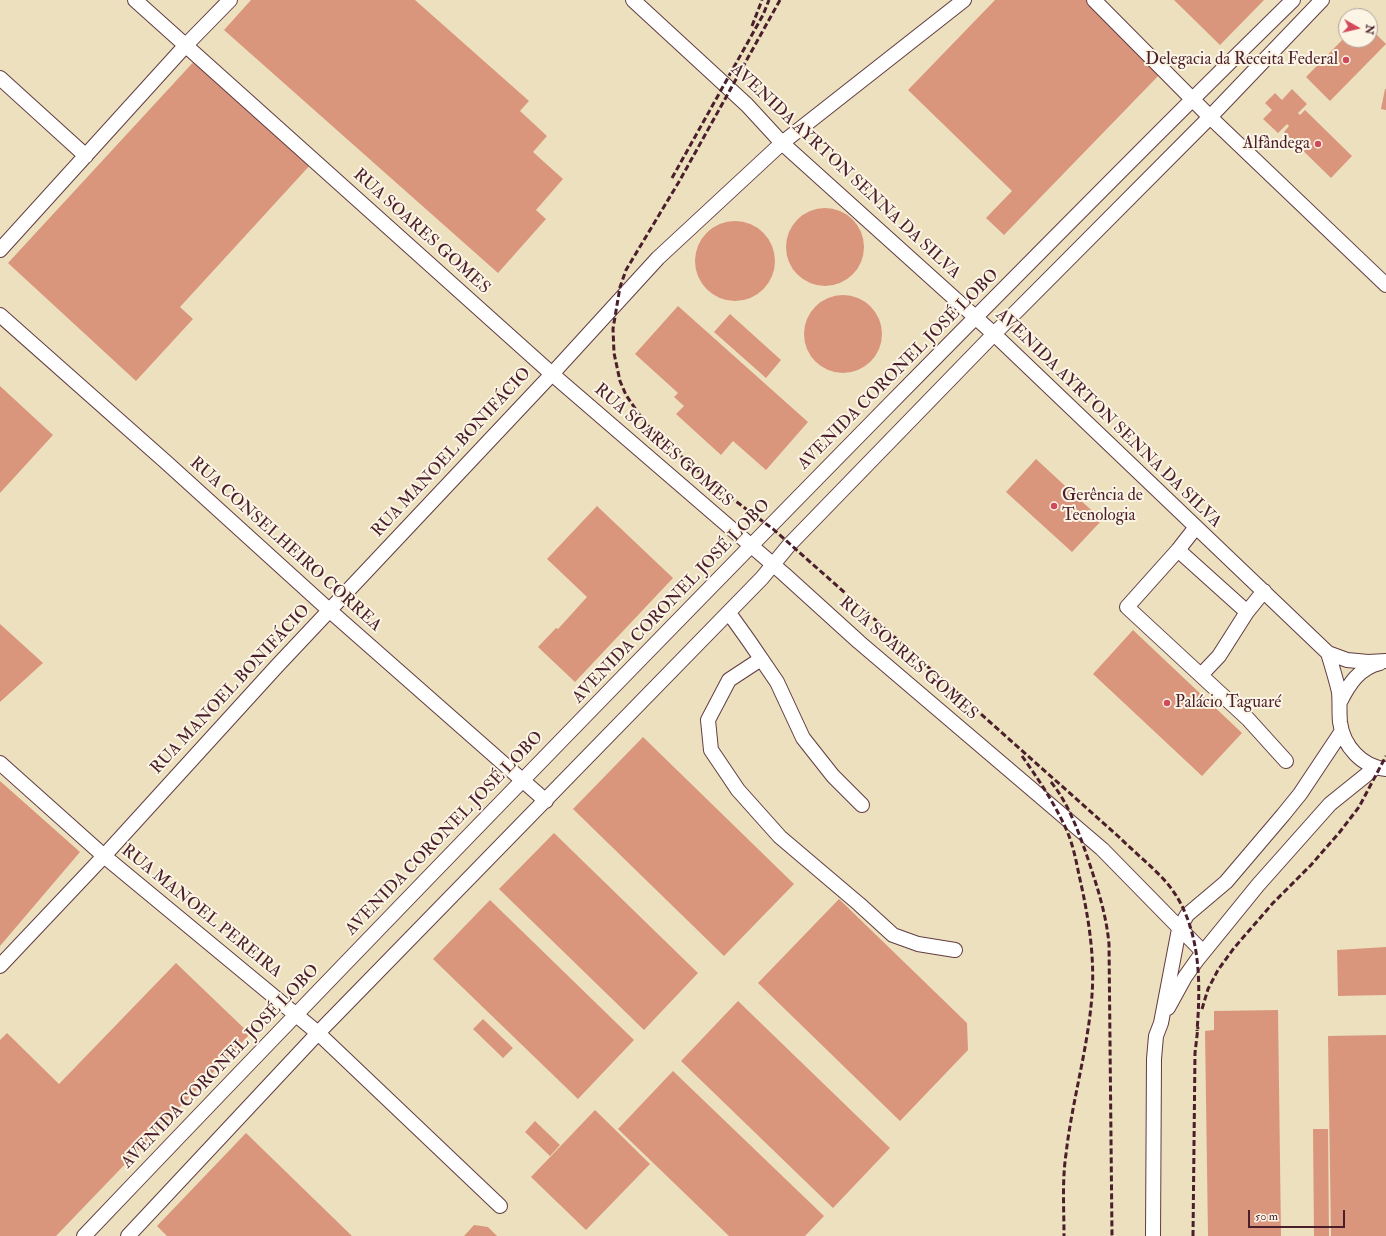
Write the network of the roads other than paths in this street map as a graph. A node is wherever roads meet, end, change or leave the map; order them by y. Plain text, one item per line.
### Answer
1 (135, 0) edge
2 (230, 0) edge
3 (633, 0) edge
4 (964, 0) edge
5 (1094, 0) edge
6 (1292, 0) edge
7 (1322, 0) edge
8 (186, 45) junction
9 (0, 78) edge
10 (1192, 98) junction
11 (1210, 117) junction
12 (782, 143) junction
13 (86, 156) junction
14 (0, 250) edge
15 (1386, 285) edge
16 (0, 315) edge
17 (976, 318) junction
18 (994, 334) junction
19 (552, 374) junction
20 (1196, 527) junction
21 (751, 546) junction
22 (1178, 550) junction
23 (773, 565) junction
24 (1264, 591) junction
25 (329, 610) junction
26 (1246, 612) junction
27 (729, 613) junction
28 (1328, 653) junction
29 (761, 658) junction
30 (1386, 661) edge
31 (1201, 675) junction
32 (1340, 702) junction
33 (1342, 731) junction
34 (1286, 761) dead end
35 (0, 763) edge
36 (1381, 768) edge
37 (523, 779) junction
38 (546, 800) junction
39 (862, 805) dead end
40 (104, 856) junction
41 (1179, 929) junction
42 (955, 950) dead end
43 (1203, 952) junction
44 (0, 966) edge
45 (296, 1014) junction
46 (1160, 1023) junction
47 (318, 1033) junction
48 (500, 1206) dead end
49 (84, 1236) edge
50 (128, 1236) edge
51 (1153, 1236) edge

1 - 8 street, RUA SOARES GOMES
2 - 8 street
3 - 12 street, AVENIDA AYRTON SENNA DA SILVA
4 - 12 street, RUA MANOEL BONIFÁCIO
5 - 10 street
6 - 10 street, AVENIDA CORONEL JOSÉ LOBO
7 - 11 street
8 - 13 street
8 - 19 street, RUA SOARES GOMES
9 - 13 street
10 - 11 street
10 - 17 street, AVENIDA CORONEL JOSÉ LOBO
11 - 15 street
11 - 18 street
12 - 17 street, AVENIDA AYRTON SENNA DA SILVA
12 - 19 street, RUA MANOEL BONIFÁCIO
13 - 14 street
16 - 25 street, RUA CONSELHEIRO CORREA
17 - 18 street, AVENIDA AYRTON SENNA DA SILVA
17 - 21 street, AVENIDA CORONEL JOSÉ LOBO
18 - 20 street, AVENIDA AYRTON SENNA DA SILVA
18 - 23 street
19 - 21 street, RUA SOARES GOMES
19 - 25 street, RUA MANOEL BONIFÁCIO
20 - 22 street
20 - 24 street, AVENIDA AYRTON SENNA DA SILVA
21 - 23 street, RUA SOARES GOMES
21 - 37 street, AVENIDA CORONEL JOSÉ LOBO
22 - 26 street
22 - 31 street
23 - 27 street
23 - 41 street, RUA SOARES GOMES
24 - 26 street
24 - 28 street, AVENIDA AYRTON SENNA DA SILVA
25 - 37 street, RUA CONSELHEIRO CORREA
25 - 40 street, RUA MANOEL BONIFÁCIO
26 - 31 street
27 - 29 street
27 - 38 street
28 - 30 street, AVENIDA AYRTON SENNA DA SILVA
28 - 32 street, AVENIDA AYRTON SENNA DA SILVA
29 - 39 street
29 - 42 street
30 - 32 street
31 - 34 street
32 - 33 street, AVENIDA AYRTON SENNA DA SILVA
33 - 36 street, AVENIDA AYRTON SENNA DA SILVA
33 - 41 street
35 - 40 street, RUA MANOEL PEREIRA
36 - 43 street
37 - 38 street, RUA CONSELHEIRO CORREA
37 - 45 street, AVENIDA CORONEL JOSÉ LOBO
38 - 47 street
40 - 44 street, RUA MANOEL BONIFÁCIO
40 - 45 street, RUA MANOEL PEREIRA
41 - 43 street, RUA SOARES GOMES
41 - 46 street
43 - 46 street
45 - 47 street, RUA MANOEL PEREIRA
45 - 49 street, AVENIDA CORONEL JOSÉ LOBO
46 - 51 street
47 - 48 street, RUA MANOEL PEREIRA
47 - 50 street

